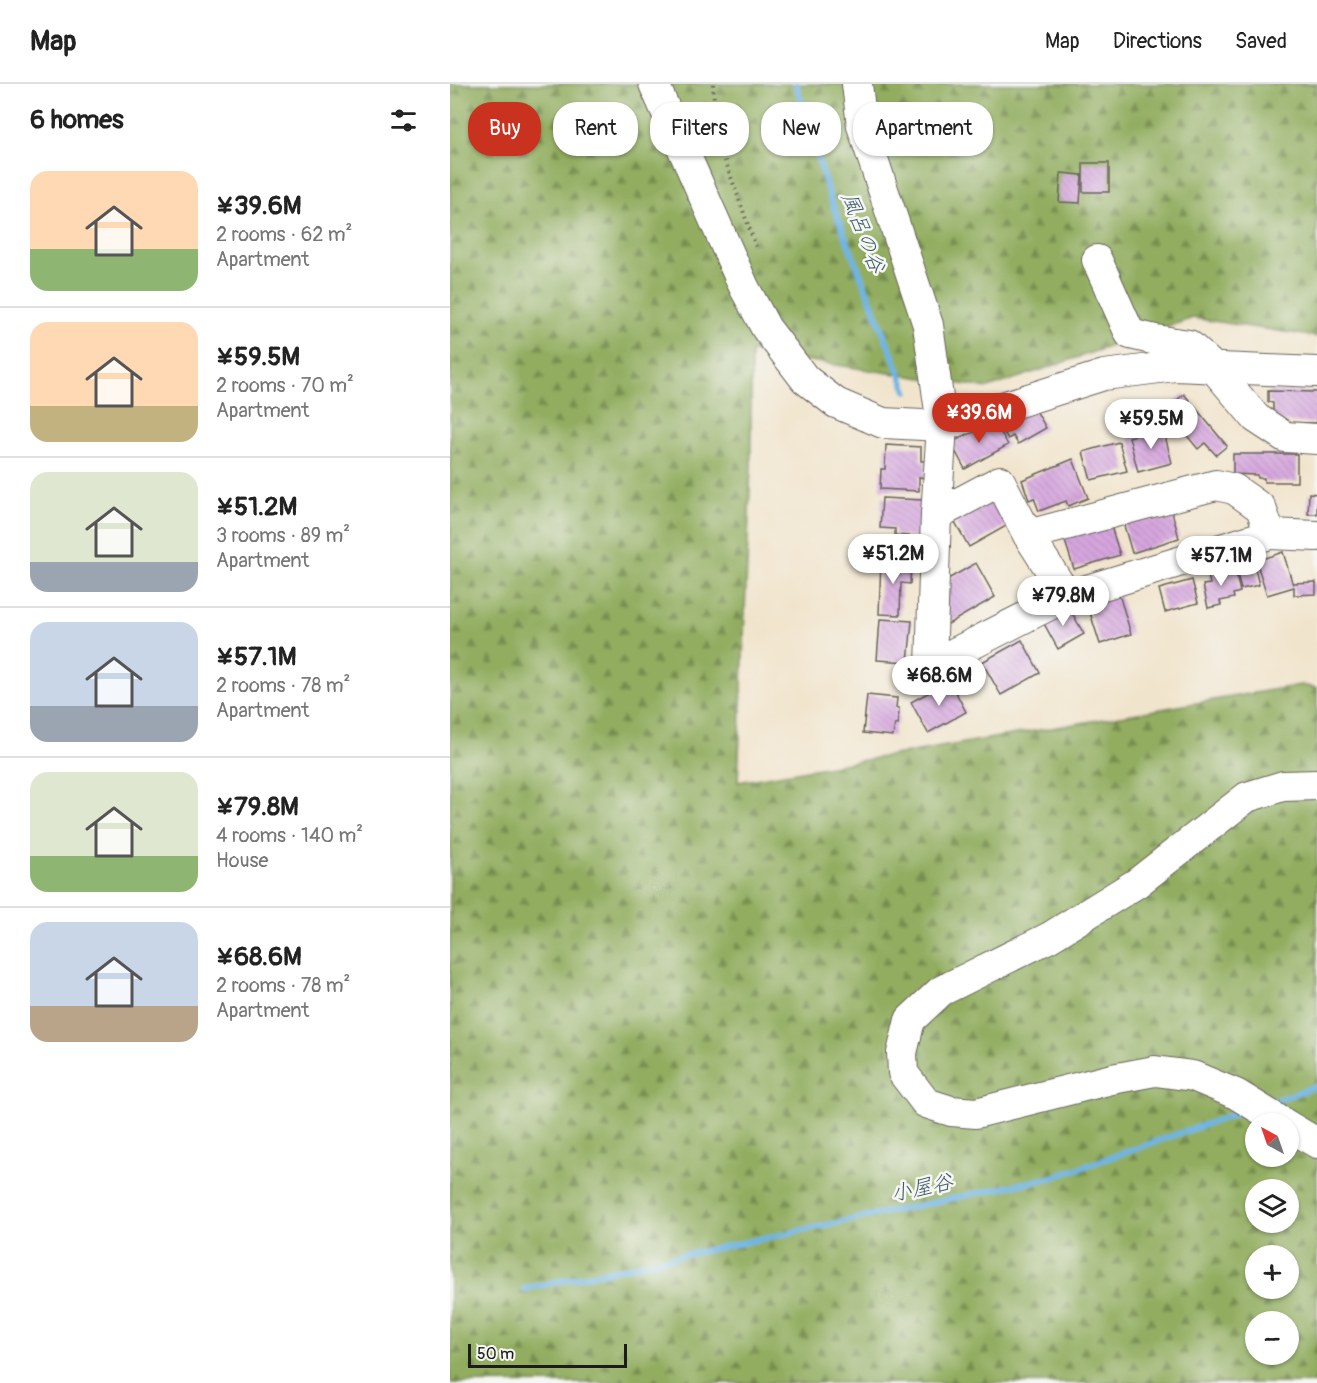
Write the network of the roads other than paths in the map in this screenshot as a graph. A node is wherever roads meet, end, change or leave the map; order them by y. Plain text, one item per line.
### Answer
1 (654, 84) edge
2 (857, 84) edge
3 (1097, 260) dead end
4 (1212, 367) junction
5 (1317, 372) edge
6 (942, 426) junction
7 (1317, 439) edge
8 (936, 515) junction
9 (1270, 534) junction
10 (1028, 535) junction
11 (1317, 536) edge
12 (1067, 596) junction
13 (1317, 785) edge
14 (1267, 1113) edge
15 (1299, 1132) edge
16 (1317, 1143) edge

1 - 6 street
2 - 6 street
3 - 4 street
4 - 5 street
4 - 6 street
4 - 7 street
6 - 8 street
8 - 10 street
8 - 12 street
9 - 10 street
9 - 11 street
9 - 12 street
10 - 12 street
13 - 14 street
15 - 16 street

